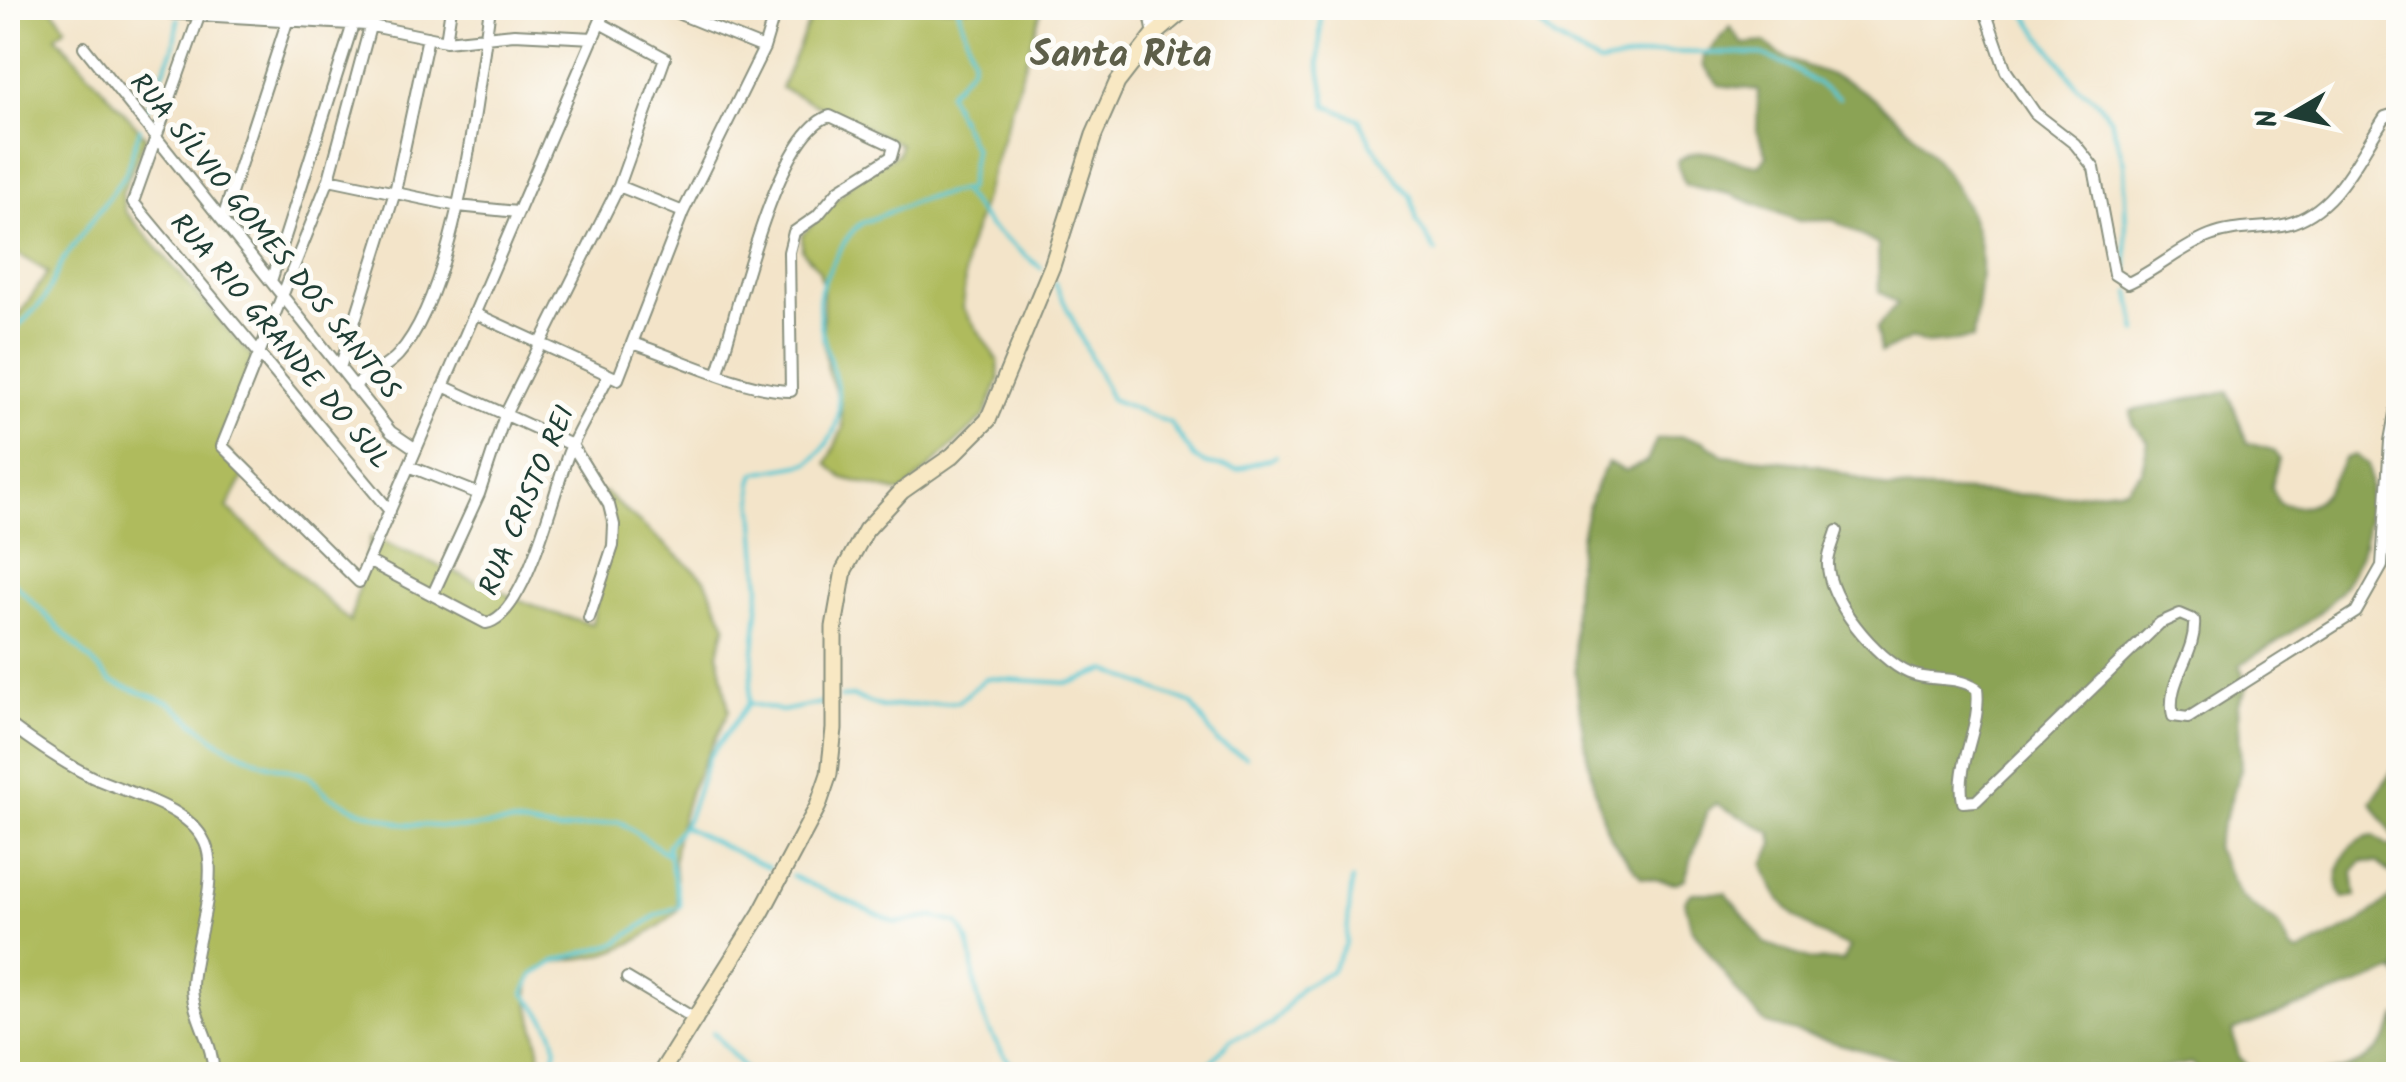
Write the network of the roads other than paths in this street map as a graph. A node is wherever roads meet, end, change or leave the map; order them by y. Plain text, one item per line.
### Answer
1 (376, 8) edge
2 (452, 8) edge
3 (490, 8) edge
4 (606, 8) edge
5 (665, 8) edge
6 (776, 8) edge
7 (1162, 8) edge
8 (1186, 8) edge
9 (1984, 8) edge
10 (131, 10) dead end
11 (203, 10) edge
12 (685, 12) edge
13 (288, 19) junction
14 (600, 23) junction
15 (353, 24) junction
16 (368, 25) junction
17 (1154, 35) junction
18 (428, 37) junction
19 (486, 37) junction
20 (594, 38) junction
21 (446, 41) junction
22 (84, 47) dead end
23 (764, 48) junction
24 (2398, 113) edge
25 (157, 138) junction
26 (329, 179) junction
27 (620, 186) junction
28 (396, 192) junction
29 (458, 206) junction
30 (517, 212) junction
31 (683, 212) junction
32 (223, 218) junction
33 (272, 278) junction
34 (286, 295) junction
35 (474, 313) junction
36 (633, 343) junction
37 (543, 344) junction
38 (260, 355) junction
39 (340, 368) junction
40 (718, 372) junction
41 (614, 377) junction
42 (353, 386) junction
43 (443, 386) junction
44 (2398, 397) edge
45 (505, 414) junction
46 (572, 445) junction
47 (416, 449) junction
48 (409, 466) junction
49 (478, 494) junction
50 (390, 511) junction
51 (1837, 531) dead end
52 (368, 561) junction
53 (433, 594) junction
54 (589, 618) dead end
55 (8, 723) edge
56 (627, 978) dead end
57 (697, 1020) junction
58 (213, 1074) edge
59 (660, 1074) edge

1 - 16 street
2 - 21 street
3 - 19 street
4 - 14 street
5 - 12 street
6 - 23 street, RUA CRISTO REI
7 - 17 street
8 - 17 main road
9 - 24 street
10 - 11 street
11 - 13 street
11 - 25 street
12 - 23 street
13 - 15 street
13 - 32 street
14 - 20 street
14 - 27 street
15 - 16 street
15 - 33 street
16 - 18 street
16 - 26 street
17 - 57 main road
18 - 21 street
18 - 28 street
19 - 20 street
19 - 21 street
19 - 29 street
20 - 30 street
22 - 25 street, RUA SÍLVIO GOMES DOS SANTOS
23 - 31 street, RUA CRISTO REI
25 - 32 street, RUA SÍLVIO GOMES DOS SANTOS
25 - 38 street, RUA RIO GRANDE DO SUL
26 - 28 street
26 - 34 street
27 - 31 street
27 - 37 street
28 - 29 street
28 - 39 street
29 - 30 street
29 - 42 street
30 - 35 street
31 - 36 street, RUA CRISTO REI
32 - 33 street, RUA SÍLVIO GOMES DOS SANTOS
33 - 34 street, RUA SÍLVIO GOMES DOS SANTOS
34 - 38 street
34 - 39 street, RUA SÍLVIO GOMES DOS SANTOS
35 - 37 street
35 - 43 street
36 - 40 street
36 - 41 street, RUA CRISTO REI
37 - 41 street
37 - 45 street
38 - 50 street, RUA RIO GRANDE DO SUL
38 - 52 street
39 - 42 street, RUA SÍLVIO GOMES DOS SANTOS
40 - 40 street
41 - 46 street, RUA CRISTO REI
42 - 47 street, RUA SÍLVIO GOMES DOS SANTOS
43 - 45 street
43 - 47 street
44 - 51 street
45 - 46 street
45 - 49 street
46 - 53 street, RUA CRISTO REI
46 - 54 street
47 - 48 street
48 - 49 street
48 - 50 street
49 - 53 street
50 - 52 street
52 - 53 street, RUA CRISTO REI
55 - 58 street
56 - 57 street
57 - 59 main road

